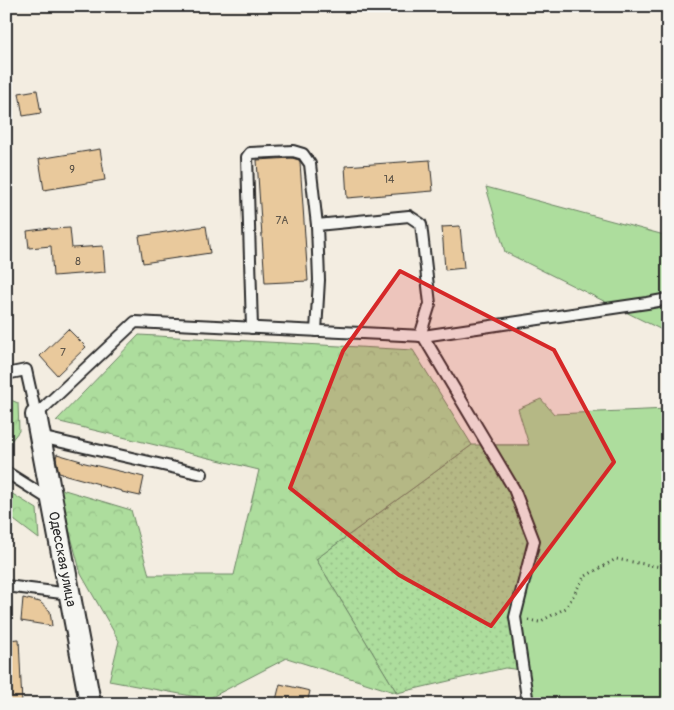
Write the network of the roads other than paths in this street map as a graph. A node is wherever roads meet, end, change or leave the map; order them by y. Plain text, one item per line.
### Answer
1 (317, 225) junction
2 (668, 298) edge
3 (252, 328) junction
4 (316, 331) junction
5 (422, 336) junction
6 (6, 374) edge
7 (36, 415) junction
8 (40, 437) junction
9 (6, 472) edge
10 (202, 474) dead end
11 (53, 502) junction
12 (6, 586) edge
13 (70, 594) junction
14 (88, 704) edge
15 (528, 704) edge

1 - 3 lane
1 - 4 lane
1 - 5 lane
2 - 5 lane
3 - 4 lane
3 - 7 lane
4 - 5 lane
5 - 15 lane
6 - 7 lane
7 - 8 street, Одесская улица
8 - 10 lane
8 - 11 street, Одесская улица
9 - 11 lane
11 - 13 street, Одесская улица
12 - 13 lane
13 - 14 street, Одесская улица

